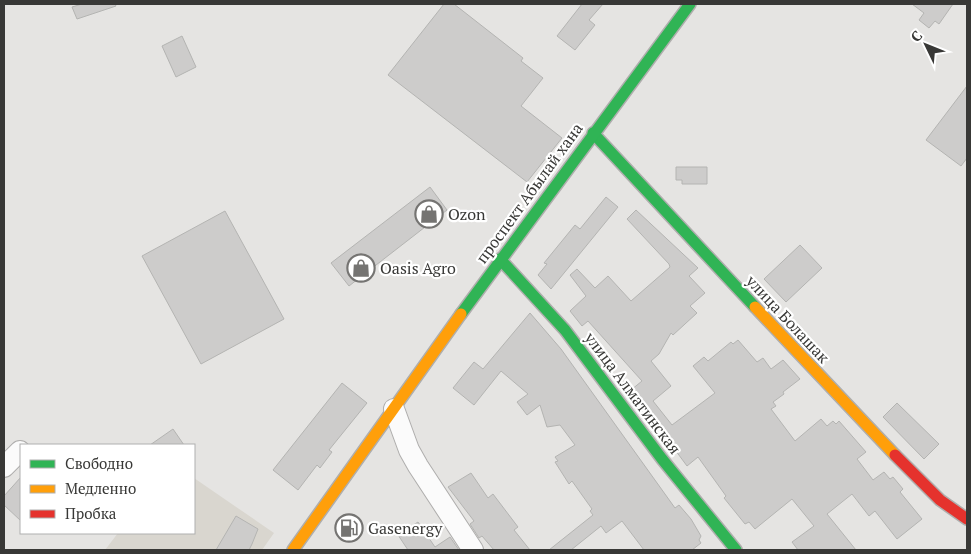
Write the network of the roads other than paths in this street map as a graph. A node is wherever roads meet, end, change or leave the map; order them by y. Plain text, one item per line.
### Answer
1 (690, 4) edge
2 (593, 133) junction
3 (500, 259) junction
4 (394, 409) junction
5 (20, 451) edge
6 (4, 467) edge
7 (967, 519) edge
8 (293, 550) edge
9 (473, 550) edge
10 (736, 550) edge

1 - 2 street, проспект Абылай хана
2 - 3 street, проспект Абылай хана
2 - 7 street, улица Болашак
3 - 4 street, проспект Абылай хана
3 - 10 street, улица Алматинская
4 - 8 street, проспект Абылай хана
4 - 9 street
5 - 6 street

